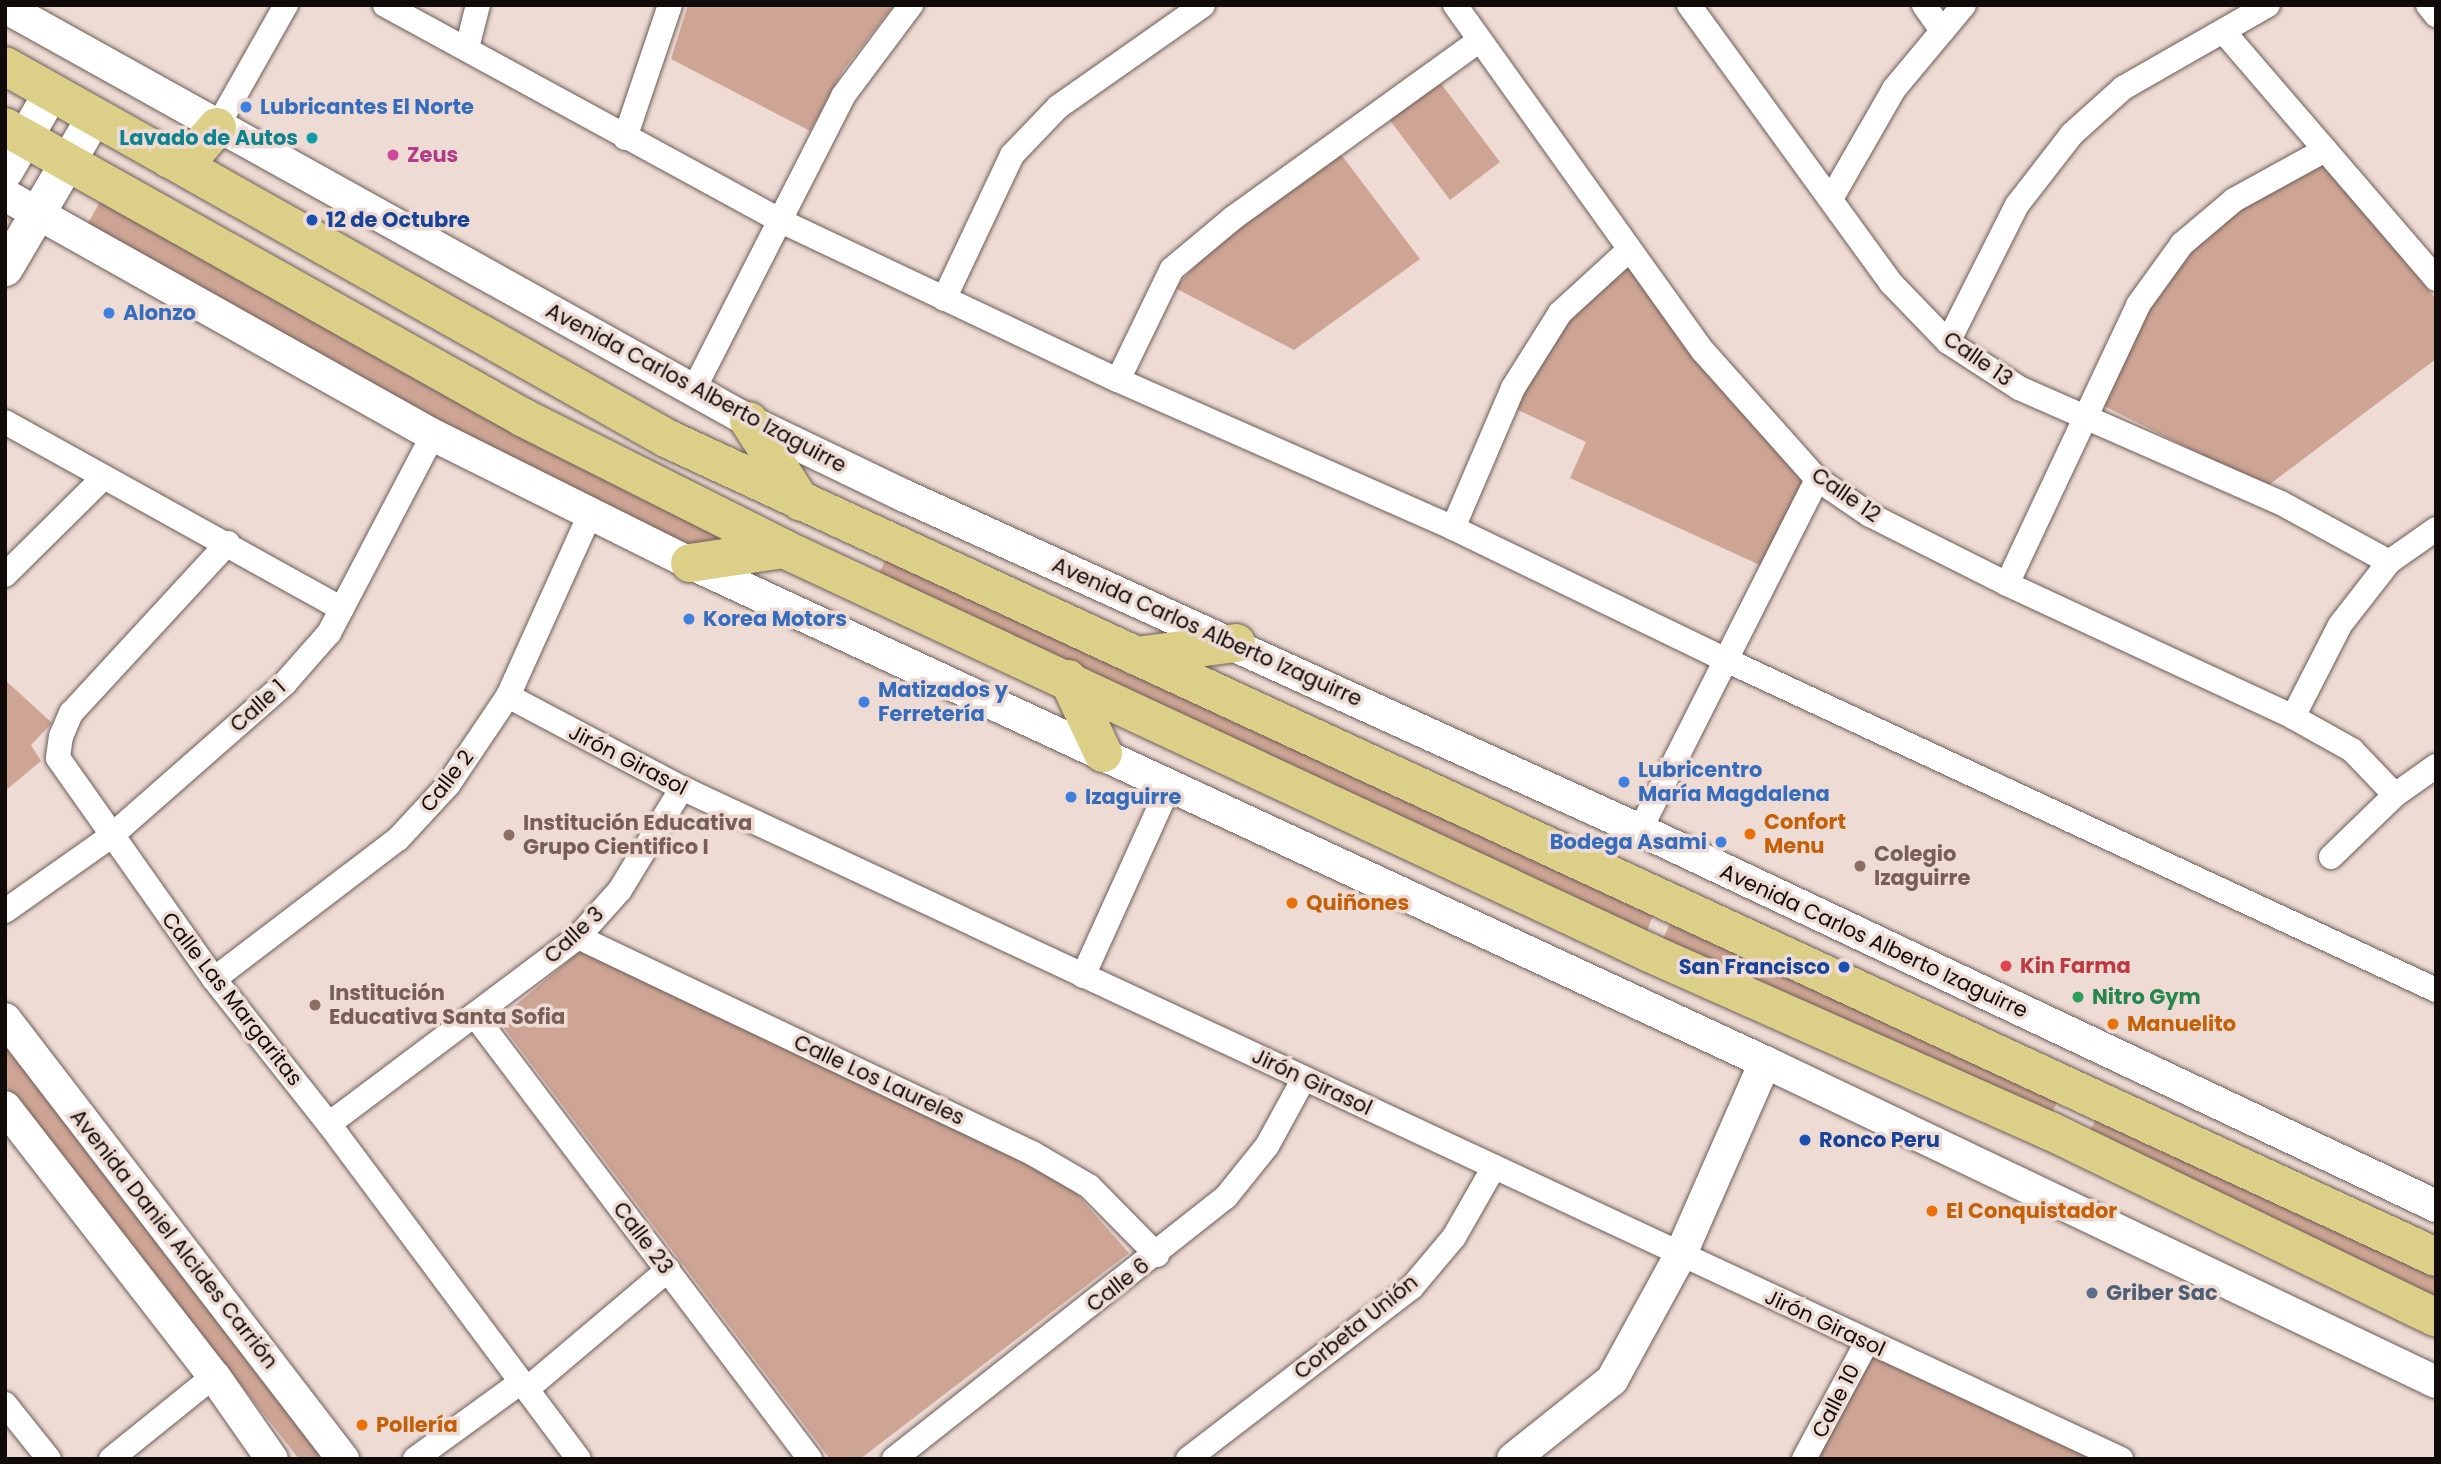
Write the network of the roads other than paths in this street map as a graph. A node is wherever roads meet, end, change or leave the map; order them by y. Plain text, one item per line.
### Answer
1 (286, 5) edge
2 (385, 5) edge
3 (478, 5) edge
4 (670, 5) edge
5 (911, 5) edge
6 (1203, 5) edge
7 (1455, 5) edge
8 (1689, 5) edge
9 (1924, 5) edge
10 (1964, 5) edge
11 (2268, 5) edge
12 (2428, 5) edge
13 (5, 7) edge
14 (2436, 15) edge
15 (1942, 30) junction
16 (2223, 31) junction
17 (1480, 40) junction
18 (467, 48) junction
19 (5, 66) edge
20 (51, 92) junction
21 (94, 116) junction
22 (217, 127) junction
23 (15, 133) edge
24 (625, 138) junction
25 (2325, 150) junction
26 (169, 159) junction
27 (68, 163) junction
28 (5, 171) edge
29 (5, 195) edge
30 (1832, 197) junction
31 (40, 214) junction
32 (783, 222) junction
33 (1628, 251) junction
34 (5, 268) edge
35 (2436, 279) edge
36 (944, 299) junction
37 (1948, 342) junction
38 (549, 370) junction
39 (1118, 380) junction
40 (693, 391) junction
41 (2085, 415) junction
42 (524, 418) junction
43 (749, 421) junction
44 (5, 422) edge
45 (433, 435) junction
46 (104, 477) junction
47 (1817, 479) junction
48 (801, 502) junction
49 (591, 512) junction
50 (1453, 528) junction
51 (2436, 528) edge
52 (881, 540) junction
53 (228, 543) junction
54 (785, 549) junction
55 (2389, 562) junction
56 (691, 563) junction
57 (5, 575) edge
58 (853, 581) junction
59 (2007, 584) junction
60 (342, 609) junction
61 (1236, 643) junction
62 (1136, 656) junction
63 (1726, 660) junction
64 (1068, 679) junction
65 (508, 696) junction
66 (2293, 717) junction
67 (1103, 753) junction
68 (2436, 766) edge
69 (1169, 786) junction
70 (682, 788) junction
71 (2395, 795) junction
72 (1640, 830) junction
73 (110, 837) junction
74 (2331, 857) dead end
75 (5, 911) edge
76 (578, 937) junction
77 (1083, 976) junction
78 (214, 979) junction
79 (2436, 990) edge
80 (476, 1017) junction
81 (5, 1019) edge
82 (1765, 1062) junction
83 (1304, 1078) junction
84 (2069, 1084) junction
85 (5, 1107) edge
86 (329, 1124) junction
87 (2050, 1130) junction
88 (1494, 1167) junction
89 (2436, 1206) edge
90 (1157, 1255) junction
91 (1680, 1256) junction
92 (2435, 1256) edge
93 (667, 1270) junction
94 (2436, 1318) edge
95 (1867, 1342) junction
96 (214, 1376) junction
97 (2436, 1382) edge
98 (524, 1385) junction
99 (5, 1404) edge
100 (49, 1459) edge
101 (111, 1459) edge
102 (272, 1459) edge
103 (343, 1459) edge
104 (415, 1459) edge
105 (579, 1459) edge
106 (810, 1459) edge
107 (894, 1459) edge
108 (1188, 1459) edge
109 (1513, 1459) edge
110 (1804, 1459) edge
111 (2121, 1459) edge

1 - 22 street
2 - 18 street
3 - 18 street
4 - 24 street
5 - 32 street
6 - 36 street
7 - 17 street, Calle 12
8 - 30 street, Calle 13
9 - 15 street
10 - 15 street
11 - 16 street
12 - 14 street
13 - 22 street, Avenida Carlos Alberto Izaguirre
15 - 30 street
16 - 25 street
16 - 37 street
17 - 33 street, Calle 12
17 - 39 street
18 - 24 street
19 - 20 main road
20 - 21 main road
20 - 23 main road
21 - 26 main road
21 - 27 main road
22 - 26 main road
22 - 40 street, Avenida Carlos Alberto Izaguirre
23 - 27 main road
23 - 28 main road
24 - 32 street
25 - 35 street
25 - 41 street
26 - 38 main road
27 - 31 main road
27 - 42 main road
29 - 31 street
30 - 37 street, Calle 13
31 - 34 main road
31 - 45 street
32 - 36 street
32 - 40 street
33 - 47 street, Calle 12
33 - 50 street
36 - 39 street
37 - 41 street, Calle 13
38 - 42 main road
38 - 48 main road
39 - 50 street
40 - 43 street, Avenida Carlos Alberto Izaguirre
41 - 55 street, Calle 13
41 - 59 street
42 - 54 main road
43 - 48 main road
43 - 61 street, Avenida Carlos Alberto Izaguirre
44 - 46 street
45 - 49 street
45 - 60 street, Calle 1
46 - 53 street
46 - 57 street
47 - 59 street, Calle 12
47 - 63 street
48 - 52 main road
49 - 56 street
49 - 65 street, Calle 2
50 - 63 street
51 - 55 street
52 - 58 main road
52 - 62 main road
53 - 60 street
53 - 73 street, Calle Las Margaritas
54 - 56 main road
54 - 58 main road
55 - 66 street
56 - 67 street
58 - 64 main road
59 - 66 street, Calle 12
60 - 73 street, Calle 1
61 - 62 main road
61 - 72 street, Avenida Carlos Alberto Izaguirre
62 - 84 main road
63 - 72 street
63 - 79 street
64 - 67 main road
64 - 87 main road
65 - 70 street, Jirón Girasol
65 - 78 street, Calle 2
66 - 71 street, Calle 12
67 - 69 street
68 - 71 street
69 - 77 street
69 - 82 street
70 - 76 street, Calle 3
70 - 77 street, Jirón Girasol
71 - 74 street
72 - 89 street, Avenida Carlos Alberto Izaguirre
73 - 75 street, Calle 1
73 - 78 street, Calle Las Margaritas
76 - 80 street, Calle 3
76 - 90 street, Calle Los Laureles
77 - 83 street, Jirón Girasol
78 - 86 street, Calle Las Margaritas
80 - 86 street, Calle 3
80 - 93 street, Calle 23
81 - 103 street, Avenida Daniel Alcides Carrión
82 - 91 street
82 - 97 street
83 - 88 street, Jirón Girasol
83 - 90 street, Calle 6
84 - 87 main road
84 - 92 main road
85 - 96 street
86 - 98 street, Calle Las Margaritas
87 - 94 main road
88 - 91 street, Jirón Girasol
88 - 108 street, Corbeta Unión
90 - 107 street, Calle 6
91 - 95 street, Jirón Girasol
91 - 109 street
93 - 98 street
93 - 106 street, Calle 23
95 - 110 street, Calle 10
95 - 111 street, Jirón Girasol
96 - 101 street
96 - 102 street
98 - 104 street
98 - 105 street, Calle Las Margaritas
99 - 100 street

